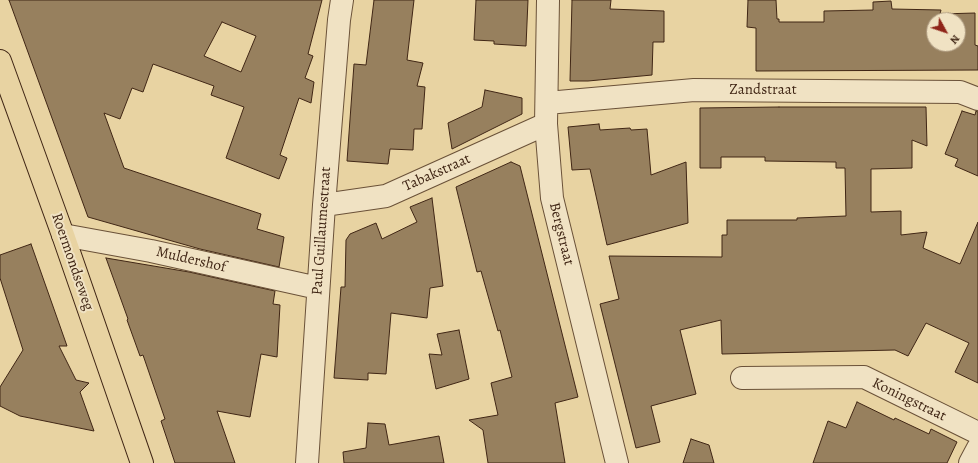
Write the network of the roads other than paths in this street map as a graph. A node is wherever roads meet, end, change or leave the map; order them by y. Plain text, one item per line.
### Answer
1 (342, 0) edge
2 (548, 0) edge
3 (0, 61) edge
4 (978, 99) edge
5 (546, 114) junction
6 (324, 205) junction
7 (63, 235) junction
8 (318, 288) junction
9 (742, 378) dead end
10 (978, 433) edge
11 (978, 448) edge
12 (142, 463) edge
13 (307, 463) edge
14 (617, 463) edge
15 (970, 463) edge

1 - 6 street, Paul Guillaumestraat
2 - 5 street, Bergstraat
3 - 7 main road, Roermondseweg
4 - 5 street, Zandstraat
5 - 6 street, Tabakstraat
5 - 14 street, Bergstraat
6 - 8 street, Paul Guillaumestraat
7 - 8 street, Muldershof
7 - 12 main road, Roermondseweg
8 - 13 street, Paul Guillaumestraat
9 - 10 street, Koningstraat
11 - 15 street

